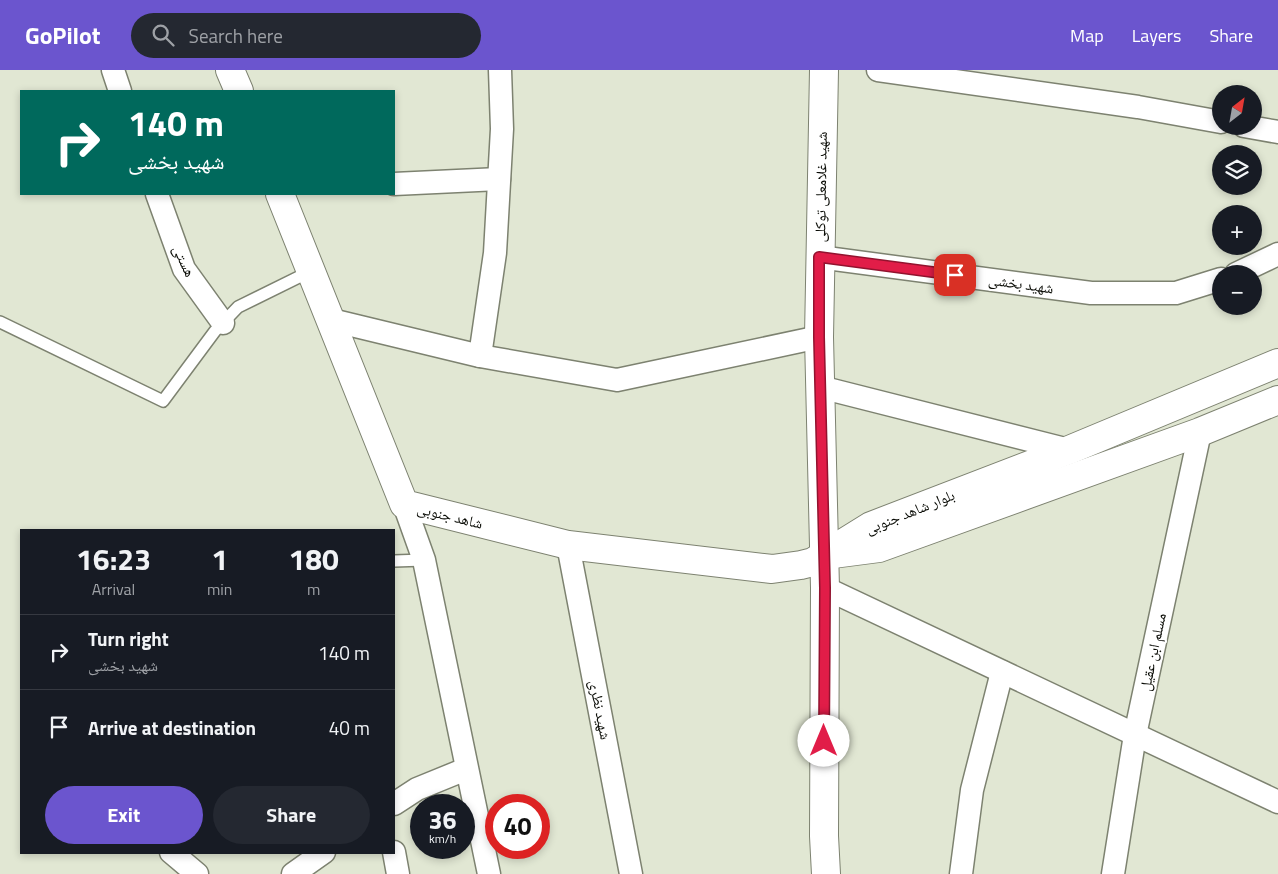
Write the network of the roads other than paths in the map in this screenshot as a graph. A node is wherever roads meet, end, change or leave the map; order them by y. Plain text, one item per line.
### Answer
1 (113, 70) edge
2 (230, 70) edge
3 (500, 70) edge
4 (824, 70) edge
5 (878, 70) edge
6 (120, 90) edge
7 (239, 90) edge
8 (1212, 120) edge
9 (1262, 129) edge
10 (1278, 132) edge
11 (499, 179) junction
12 (395, 184) edge
13 (157, 195) edge
14 (280, 195) edge
15 (1278, 254) edge
16 (819, 257) junction
17 (1255, 265) edge
18 (311, 271) junction
19 (1212, 282) edge
20 (331, 320) junction
21 (0, 322) edge
22 (223, 323) junction
23 (819, 337) junction
24 (480, 356) junction
25 (1278, 363) edge
26 (820, 387) junction
27 (1278, 400) edge
28 (1200, 432) junction
29 (1068, 450) junction
30 (404, 504) junction
31 (568, 545) junction
32 (824, 556) junction
33 (424, 560) junction
34 (395, 561) edge
35 (825, 588) junction
36 (1002, 672) junction
37 (1135, 735) junction
38 (466, 769) junction
39 (1278, 802) edge
40 (395, 803) edge
41 (173, 854) edge
42 (321, 854) edge
43 (394, 854) edge
44 (197, 874) edge
45 (293, 874) edge
46 (398, 874) edge
47 (489, 874) edge
48 (631, 874) edge
49 (826, 874) edge
50 (961, 874) edge
51 (1113, 874) edge

1 - 6 street
2 - 7 street
3 - 11 street
4 - 16 street, شهید غلامعلی توکلی
5 - 8 street
9 - 10 street
11 - 12 street
11 - 24 street
13 - 22 street, هستی
14 - 18 street, شاهد جنوبی
15 - 17 street
16 - 19 street, شهید بخشی
16 - 23 street, شهید غلامعلی توکلی
18 - 20 street, شاهد جنوبی
18 - 22 lane
20 - 24 street
20 - 30 street, شاهد جنوبی
21 - 22 lane
23 - 24 street
23 - 26 street, شهید غلامعلی توکلی
25 - 29 street, بلوار شاهد جنوبی
26 - 29 street
26 - 32 street, شهید غلامعلی توکلی
27 - 28 street, بلوار شاهد جنوبی
28 - 32 street, بلوار شاهد جنوبی
28 - 37 street, مسلم ابن عقیل
29 - 32 street, بلوار شاهد جنوبی
30 - 31 street, شاهد جنوبی
30 - 33 street
31 - 32 street, شاهد جنوبی
31 - 48 street, شهید نظری
32 - 35 street, شهید غلامعلی توکلی
33 - 34 lane
33 - 38 street
35 - 36 street
35 - 49 street, شهید غلامعلی توکلی
36 - 37 street
36 - 50 street
37 - 39 street
37 - 51 street, مسلم ابن عقیل
38 - 40 street
38 - 47 street
41 - 44 street
42 - 45 street
43 - 46 street

